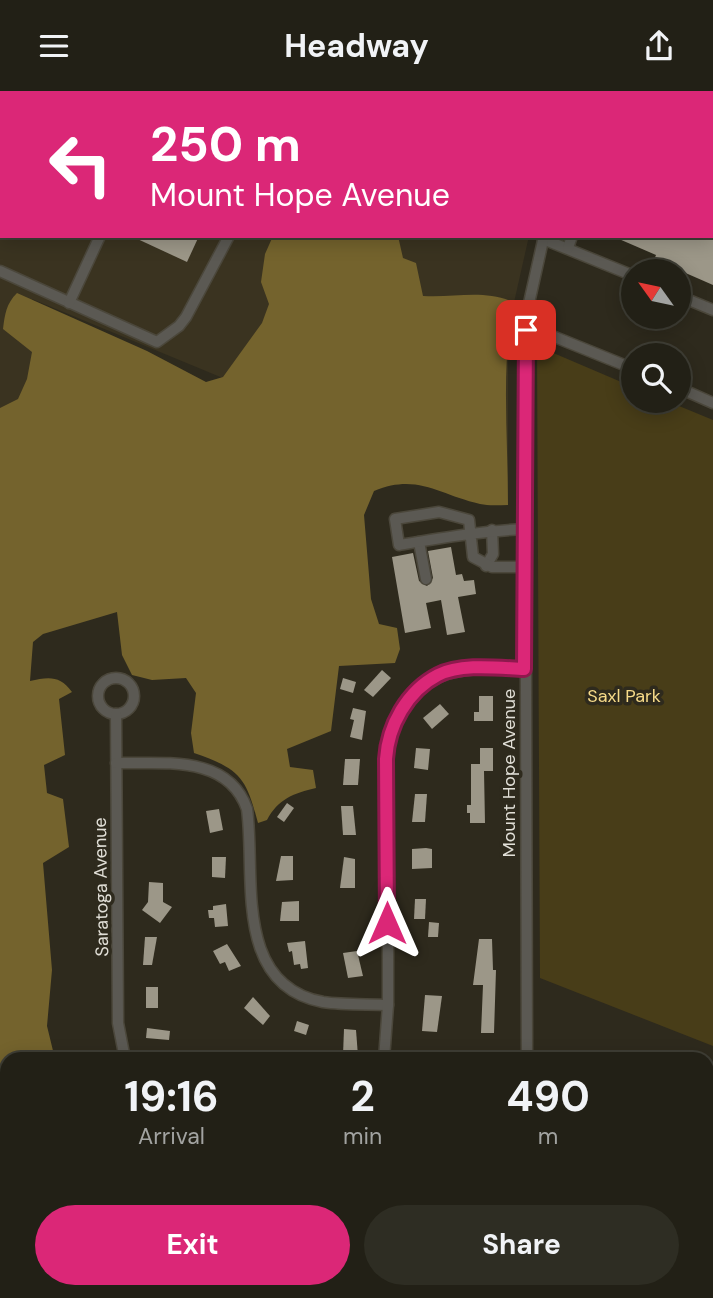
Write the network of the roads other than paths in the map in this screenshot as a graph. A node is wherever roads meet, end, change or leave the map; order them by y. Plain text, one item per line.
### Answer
1 (99, 238) edge
2 (228, 238) edge
3 (543, 238) edge
4 (571, 238) edge
5 (568, 249) junction
6 (0, 271) edge
7 (621, 271) edge
8 (691, 301) edge
9 (69, 303) junction
10 (713, 310) edge
11 (526, 330) junction
12 (621, 364) edge
13 (691, 393) edge
14 (713, 403) edge
15 (525, 529) junction
16 (492, 530) junction
17 (470, 533) junction
18 (419, 542) junction
19 (486, 566) junction
20 (525, 567) junction
21 (426, 579) dead end
22 (524, 669) junction
23 (116, 714) dead end
24 (116, 763) junction
25 (388, 1005) junction
26 (124, 1052) edge
27 (385, 1052) edge
28 (527, 1052) edge

1 - 9 street
2 - 9 street
3 - 5 street
3 - 11 street, Mount Hope Avenue
4 - 5 street
5 - 7 street
6 - 9 street
8 - 10 street
11 - 12 street
11 - 15 street, Mount Hope Avenue
13 - 14 street
15 - 16 street
15 - 20 street, Mount Hope Avenue
16 - 17 street
16 - 19 street
17 - 18 street
17 - 18 street
17 - 19 street
18 - 21 street
19 - 20 street
20 - 22 street, Mount Hope Avenue
22 - 25 street
22 - 28 street, Mount Hope Avenue
23 - 24 street, Saratoga Avenue
24 - 25 street
24 - 26 street, Saratoga Avenue
25 - 27 street

